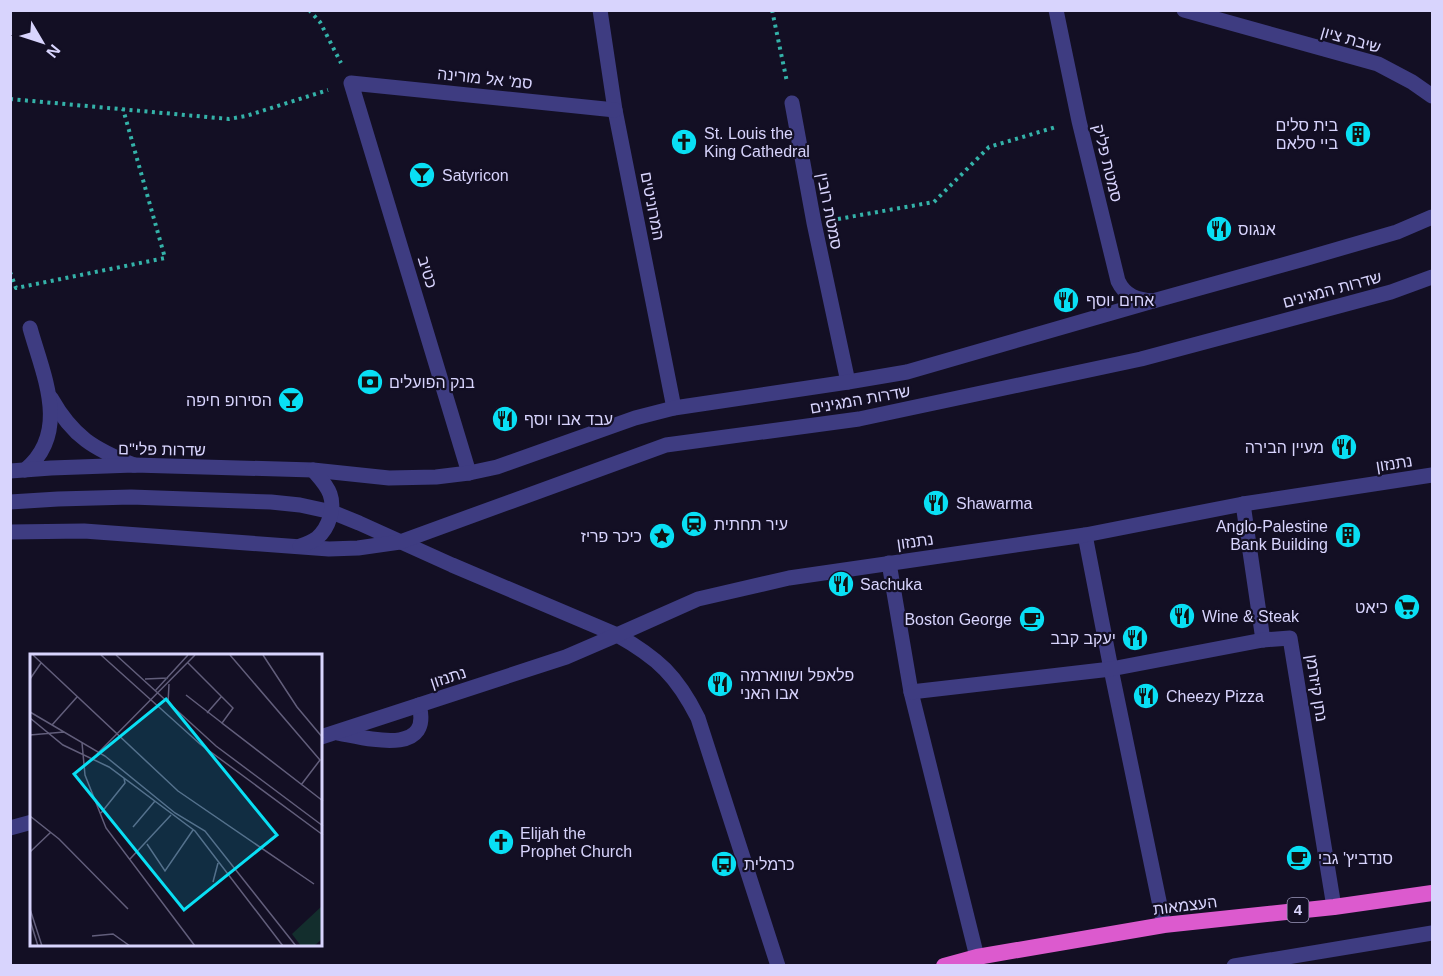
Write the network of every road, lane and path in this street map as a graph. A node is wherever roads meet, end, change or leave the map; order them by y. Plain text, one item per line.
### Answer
1 (309, 10) edge
2 (600, 10) edge
3 (772, 10) edge
4 (1056, 10) edge
5 (1185, 10) edge
6 (351, 83) junction
7 (1432, 96) edge
8 (10, 99) edge
9 (792, 103) joint
10 (123, 109) junction
11 (615, 110) junction
12 (1079, 121) junction
13 (1432, 217) edge
14 (814, 223) junction
15 (10, 272) edge
16 (1432, 277) edge
17 (1153, 301) junction
18 (30, 328) dead end
19 (848, 382) junction
20 (49, 396) junction
21 (674, 408) junction
22 (135, 465) junction
23 (18, 470) edge
24 (313, 471) junction
25 (469, 473) junction
26 (1432, 475) edge
27 (10, 502) edge
28 (1243, 504) junction
29 (332, 512) junction
30 (10, 532) edge
31 (1085, 535) junction
32 (400, 542) junction
33 (297, 547) junction
34 (889, 563) junction
35 (617, 635) junction
36 (1263, 640) junction
37 (1111, 669) junction
38 (911, 692) junction
39 (419, 705) junction
40 (328, 735) edge
41 (30, 823) edge
42 (10, 828) edge
43 (1432, 893) edge
44 (1334, 907) junction
45 (1164, 925) junction
46 (1432, 933) edge
47 (977, 957) junction
48 (778, 966) edge
49 (944, 966) edge
50 (1234, 966) edge

1 - 6 path
2 - 11 street, המרוניטים
3 - 9 path
4 - 12 street, סמטת פליק
5 - 7 street, שיבת ציון
6 - 10 path
6 - 11 street, סמ' אל מורינה
6 - 25 street, כטיב
8 - 10 path
9 - 14 street, סמטת רובין
10 - 15 path
11 - 21 street, המרוניטים
12 - 14 path
12 - 17 street, סמטת פליק
13 - 17 street, שדרות המגינים
14 - 19 street, סמטת רובין
16 - 32 street, שדרות המגינים
17 - 19 street, שדרות המגינים
18 - 20 street
19 - 21 street, שדרות המגינים
20 - 22 street
20 - 23 street
21 - 25 street, שדרות המגינים
22 - 23 street, שדרות פלי"ם
22 - 24 street, שדרות פלי"ם
24 - 25 street, שדרות המגינים
24 - 29 street
26 - 28 street, נתנזון
27 - 29 street
28 - 31 street, נתנזון
28 - 36 street
29 - 32 street
29 - 33 street
30 - 33 street
31 - 34 street, נתנזון
31 - 37 street
32 - 33 street, שדרות המגינים
32 - 35 street
34 - 35 street, נתנזון
34 - 38 street
35 - 39 street, נתנזון
35 - 48 street
36 - 37 street
36 - 44 street, נתן קיזרמן
37 - 38 street
37 - 45 street
38 - 47 street
39 - 40 street, נתנזון
39 - 40 street, נתנזון
41 - 42 street
43 - 44 highway, העצמאות / 4
44 - 45 highway, העצמאות / 4
45 - 47 highway, העצמאות / 4
46 - 50 street
47 - 49 highway, העצמאות / 4

